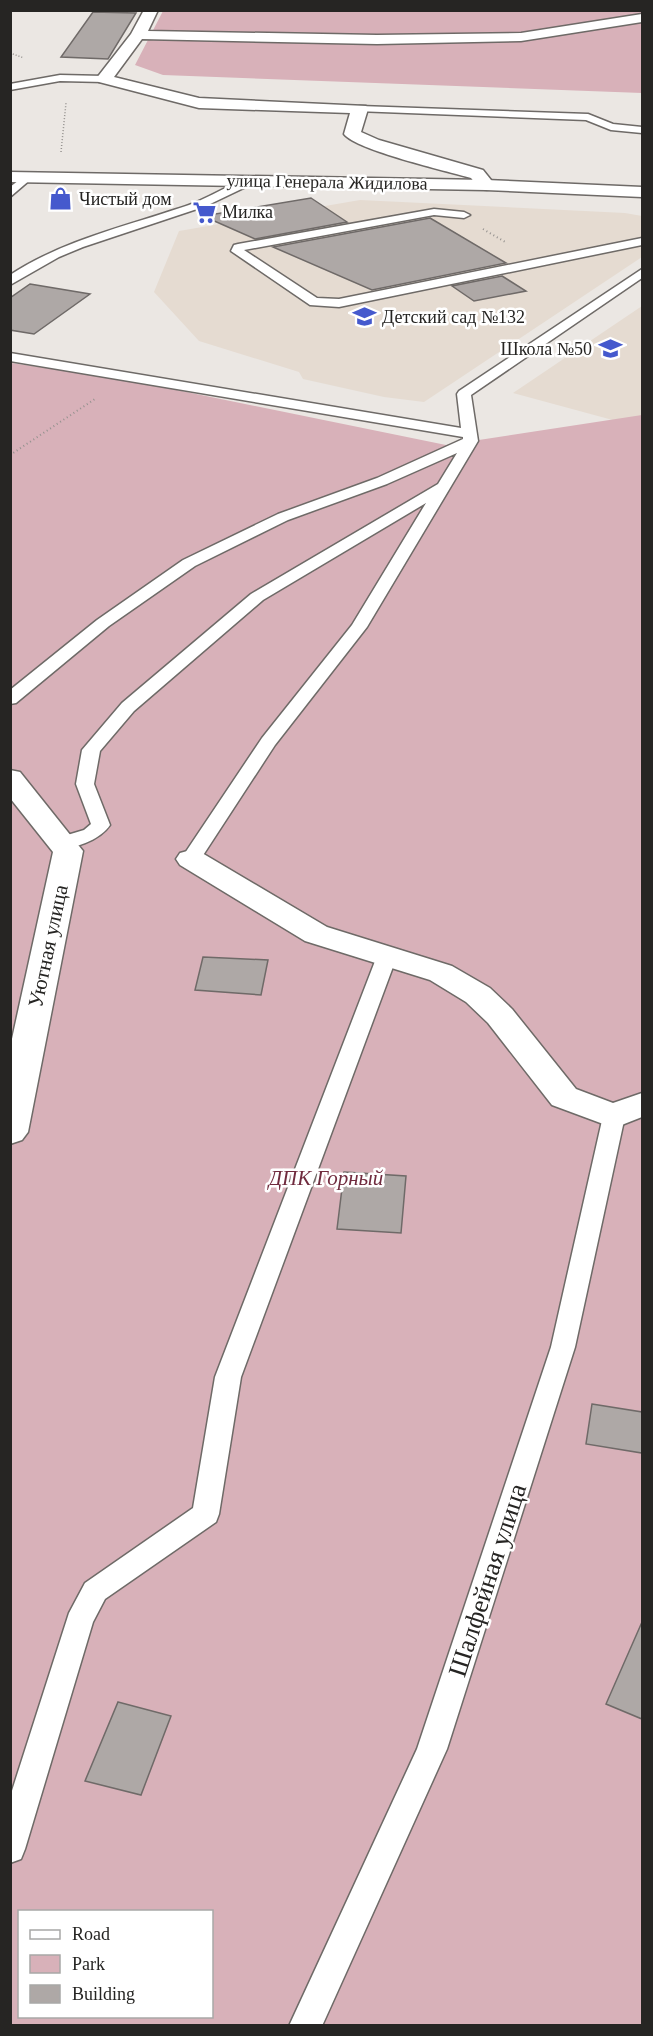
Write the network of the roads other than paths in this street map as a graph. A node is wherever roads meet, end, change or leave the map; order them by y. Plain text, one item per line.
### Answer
1 (151, 10) edge
2 (642, 18) edge
3 (138, 34) junction
4 (104, 79) junction
5 (10, 87) edge
6 (360, 109) junction
7 (642, 130) edge
8 (19, 177) edge
9 (252, 180) junction
10 (486, 184) junction
11 (642, 192) edge
12 (10, 194) edge
13 (464, 215) road end
14 (642, 242) edge
15 (642, 273) edge
16 (10, 281) edge
17 (10, 357) edge
18 (470, 438) junction
19 (443, 487) junction
20 (10, 699) edge
21 (10, 778) edge
22 (62, 843) junction
23 (191, 859) joint
24 (387, 956) junction
25 (628, 1110) edge
26 (10, 1132) edge
27 (10, 1849) edge
28 (305, 2025) edge

1 - 3 street
2 - 3 street
3 - 4 street
4 - 5 lane
4 - 6 street
6 - 7 lane
6 - 10 street
8 - 9 street, улица Генерала Жидилова
8 - 12 lane
9 - 10 street, улица Генерала Жидилова
9 - 16 lane
10 - 11 street, улица Генерала Жидилова
13 - 14 lane
15 - 18 lane
17 - 18 lane
18 - 19 lane
18 - 20 lane
19 - 22 lane
19 - 23 lane
21 - 22 street
22 - 26 street, Уютная улица
23 - 24 street
24 - 25 street
24 - 27 lane
25 - 28 lane, Шалфейная улица

